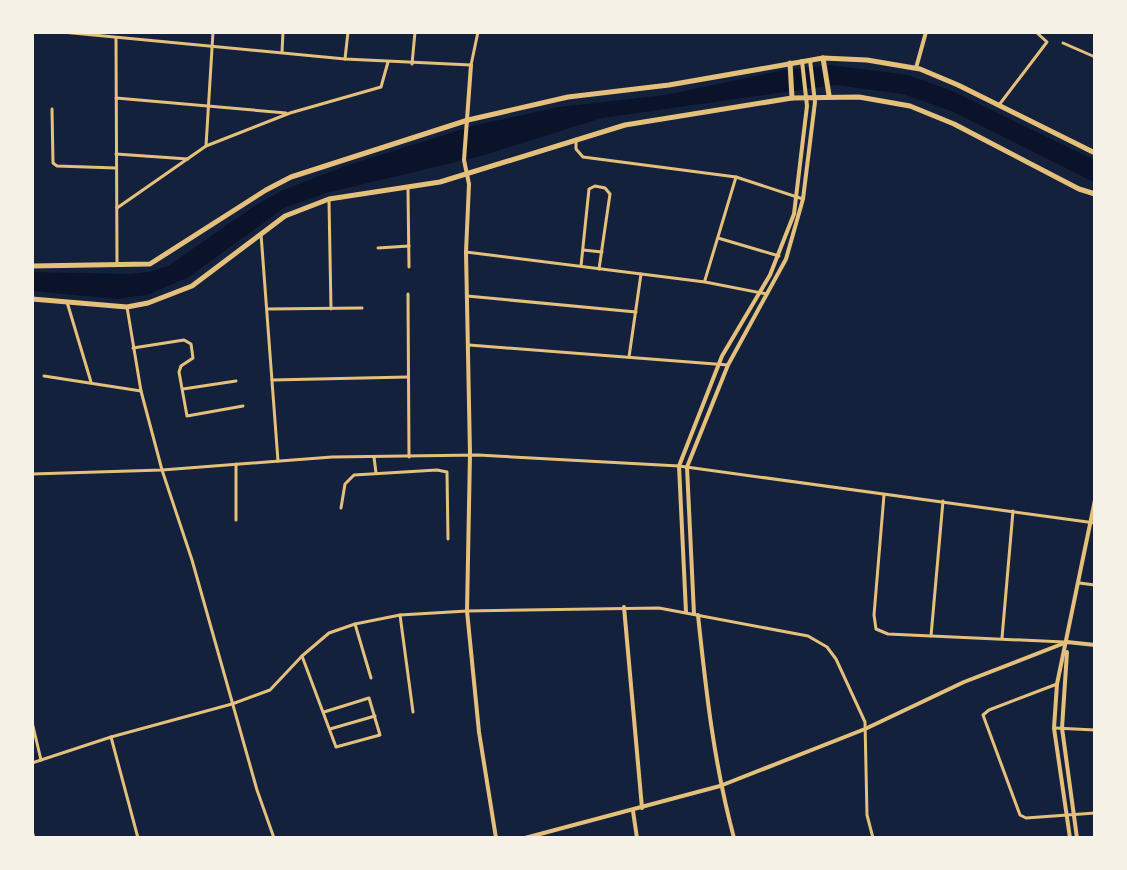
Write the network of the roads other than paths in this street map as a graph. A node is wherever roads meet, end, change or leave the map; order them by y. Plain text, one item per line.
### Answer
1 (62, 32) edge
2 (131, 32) edge
3 (213, 32) edge
4 (283, 32) edge
5 (348, 32) edge
6 (415, 32) edge
7 (478, 32) edge
8 (926, 32) edge
9 (1036, 32) edge
10 (116, 38) junction
11 (130, 39) junction
12 (1063, 43) dead end
13 (212, 47) junction
14 (282, 53) junction
15 (1095, 57) edge
16 (345, 59) junction
17 (388, 62) junction
18 (810, 62) junction
19 (823, 62) junction
20 (802, 63) junction
21 (412, 64) junction
22 (471, 65) junction
23 (790, 66) junction
24 (916, 68) junction
25 (807, 94) junction
26 (814, 94) junction
27 (792, 95) junction
28 (829, 95) junction
29 (116, 98) junction
30 (999, 105) junction
31 (208, 107) junction
32 (52, 109) dead end
33 (290, 113) junction
34 (468, 120) junction
35 (576, 139) junction
36 (206, 146) junction
37 (1095, 153) edge
38 (116, 154) junction
39 (188, 159) junction
40 (116, 168) junction
41 (468, 173) junction
42 (736, 177) junction
43 (408, 189) junction
44 (1095, 194) edge
45 (797, 197) junction
46 (329, 199) junction
47 (803, 199) junction
48 (117, 208) junction
49 (261, 234) junction
50 (718, 238) junction
51 (409, 246) junction
52 (378, 248) dead end
53 (583, 250) junction
54 (466, 252) junction
55 (602, 252) junction
56 (779, 256) junction
57 (32, 266) edge
58 (581, 266) junction
59 (116, 267) junction
60 (409, 267) dead end
61 (599, 269) junction
62 (641, 274) junction
63 (705, 282) junction
64 (760, 292) junction
65 (408, 294) dead end
66 (768, 294) junction
67 (467, 296) junction
68 (32, 299) edge
69 (67, 302) junction
70 (127, 307) junction
71 (362, 308) dead end
72 (267, 309) junction
73 (331, 309) junction
74 (636, 312) junction
75 (468, 345) junction
76 (133, 348) junction
77 (629, 357) junction
78 (720, 362) junction
79 (728, 365) junction
80 (44, 376) dead end
81 (408, 377) junction
82 (270, 380) junction
83 (236, 381) dead end
84 (91, 382) junction
85 (183, 389) junction
86 (141, 391) junction
87 (243, 406) dead end
88 (470, 454) junction
89 (374, 457) junction
90 (409, 457) junction
91 (278, 461) junction
92 (236, 464) junction
93 (679, 466) junction
94 (687, 467) junction
95 (162, 470) junction
96 (376, 473) junction
97 (32, 474) edge
98 (885, 494) junction
99 (1095, 500) edge
100 (943, 501) junction
101 (341, 508) dead end
102 (1013, 511) junction
103 (236, 520) dead end
104 (1092, 522) edge
105 (448, 539) dead end
106 (1078, 583) junction
107 (1095, 585) edge
108 (624, 607) junction
109 (467, 611) junction
110 (686, 612) junction
111 (400, 615) junction
112 (696, 615) junction
113 (355, 624) junction
114 (931, 636) junction
115 (1002, 638) junction
116 (1067, 642) junction
117 (1095, 645) edge
118 (302, 656) junction
119 (371, 678) dead end
120 (1057, 684) junction
121 (232, 704) junction
122 (324, 712) junction
123 (413, 712) dead end
124 (375, 716) junction
125 (32, 722) edge
126 (1054, 728) junction
127 (1062, 728) junction
128 (330, 729) junction
129 (865, 729) junction
130 (1095, 730) edge
131 (111, 737) junction
132 (41, 760) junction
133 (32, 763) edge
134 (720, 786) junction
135 (642, 808) junction
136 (633, 811) junction
137 (1095, 813) edge
138 (1070, 815) junction
139 (32, 831) edge
140 (34, 838) edge
141 (138, 838) edge
142 (274, 838) edge
143 (496, 838) edge
144 (525, 838) edge
145 (637, 838) edge
146 (734, 838) edge
147 (873, 838) edge
148 (1070, 838) edge
149 (1077, 838) edge

1 - 10 street
2 - 11 street
3 - 13 street
4 - 14 street
5 - 16 street
6 - 21 street
7 - 22 street
8 - 24 street
9 - 30 street
10 - 11 street
10 - 29 street
11 - 13 street
12 - 15 street
13 - 14 street
13 - 31 street
14 - 16 street
16 - 17 street
17 - 21 street
17 - 33 street
18 - 19 main road
18 - 20 main road
18 - 26 street
19 - 24 main road
19 - 28 main road
20 - 23 main road
20 - 25 street
21 - 22 street
22 - 34 street
23 - 27 main road
23 - 34 main road
24 - 30 main road
25 - 26 main road
25 - 27 main road
25 - 45 street
26 - 28 main road
26 - 47 street
27 - 35 main road
28 - 44 main road
29 - 31 street
29 - 38 street
30 - 37 main road
31 - 33 street
31 - 36 street
32 - 40 street
33 - 36 street
34 - 41 street
34 - 59 main road
35 - 41 main road
35 - 42 street
36 - 39 street
38 - 39 street
38 - 40 street
39 - 48 street
40 - 48 street
41 - 43 main road
41 - 54 street
42 - 45 street
42 - 50 street
43 - 46 main road
43 - 51 street
45 - 47 street
45 - 56 street
46 - 49 main road
46 - 73 street
47 - 66 street
48 - 59 street
49 - 70 main road
49 - 72 street
50 - 56 street
50 - 63 street
51 - 52 street
51 - 60 street
53 - 55 street
53 - 55 street
53 - 58 street
54 - 58 street
54 - 67 street
55 - 61 street
56 - 64 street
57 - 59 main road
58 - 61 street
61 - 62 street
62 - 63 street
62 - 74 street
63 - 64 street
64 - 66 street
64 - 78 street
65 - 81 street
66 - 79 street
67 - 74 street
67 - 75 street
68 - 69 main road
69 - 70 main road
69 - 84 street
70 - 76 street
71 - 73 street
72 - 73 street
72 - 82 street
74 - 77 street
75 - 77 street
75 - 88 street
76 - 85 street
76 - 86 street
77 - 78 street
78 - 79 street
78 - 93 street
79 - 94 street
80 - 84 street
81 - 82 street
81 - 90 street
82 - 91 street
83 - 85 street
84 - 86 street
85 - 87 street
86 - 95 street
88 - 90 street
88 - 93 street
88 - 109 street
89 - 90 street
89 - 91 street
89 - 96 street
91 - 92 street
92 - 95 street
92 - 103 street
93 - 94 street
93 - 110 street
94 - 98 street
94 - 112 street
95 - 97 street
95 - 121 street
96 - 101 street
96 - 105 street
98 - 100 street
98 - 114 street
99 - 104 street
100 - 102 street
100 - 114 street
102 - 104 street
102 - 115 street
104 - 106 street
106 - 107 street
106 - 116 street
108 - 109 street
108 - 110 street
108 - 135 street
109 - 111 street
109 - 143 street
110 - 112 street
111 - 113 street
111 - 123 street
112 - 129 street
112 - 134 street
113 - 118 street
113 - 119 street
114 - 115 street
115 - 116 street
116 - 117 street
116 - 120 street
116 - 127 street
116 - 129 street
118 - 121 street
118 - 122 street
120 - 126 street
120 - 138 street
121 - 131 street
121 - 142 street
122 - 124 street
122 - 128 street
124 - 128 street
124 - 128 street
125 - 132 street
126 - 127 street
126 - 138 street
127 - 130 street
127 - 138 street
129 - 134 street
129 - 147 street
131 - 132 street
131 - 141 street
132 - 133 street
134 - 135 street
134 - 146 street
135 - 136 street
136 - 144 street
136 - 145 street
137 - 138 street
138 - 148 street
138 - 149 street
139 - 140 street

